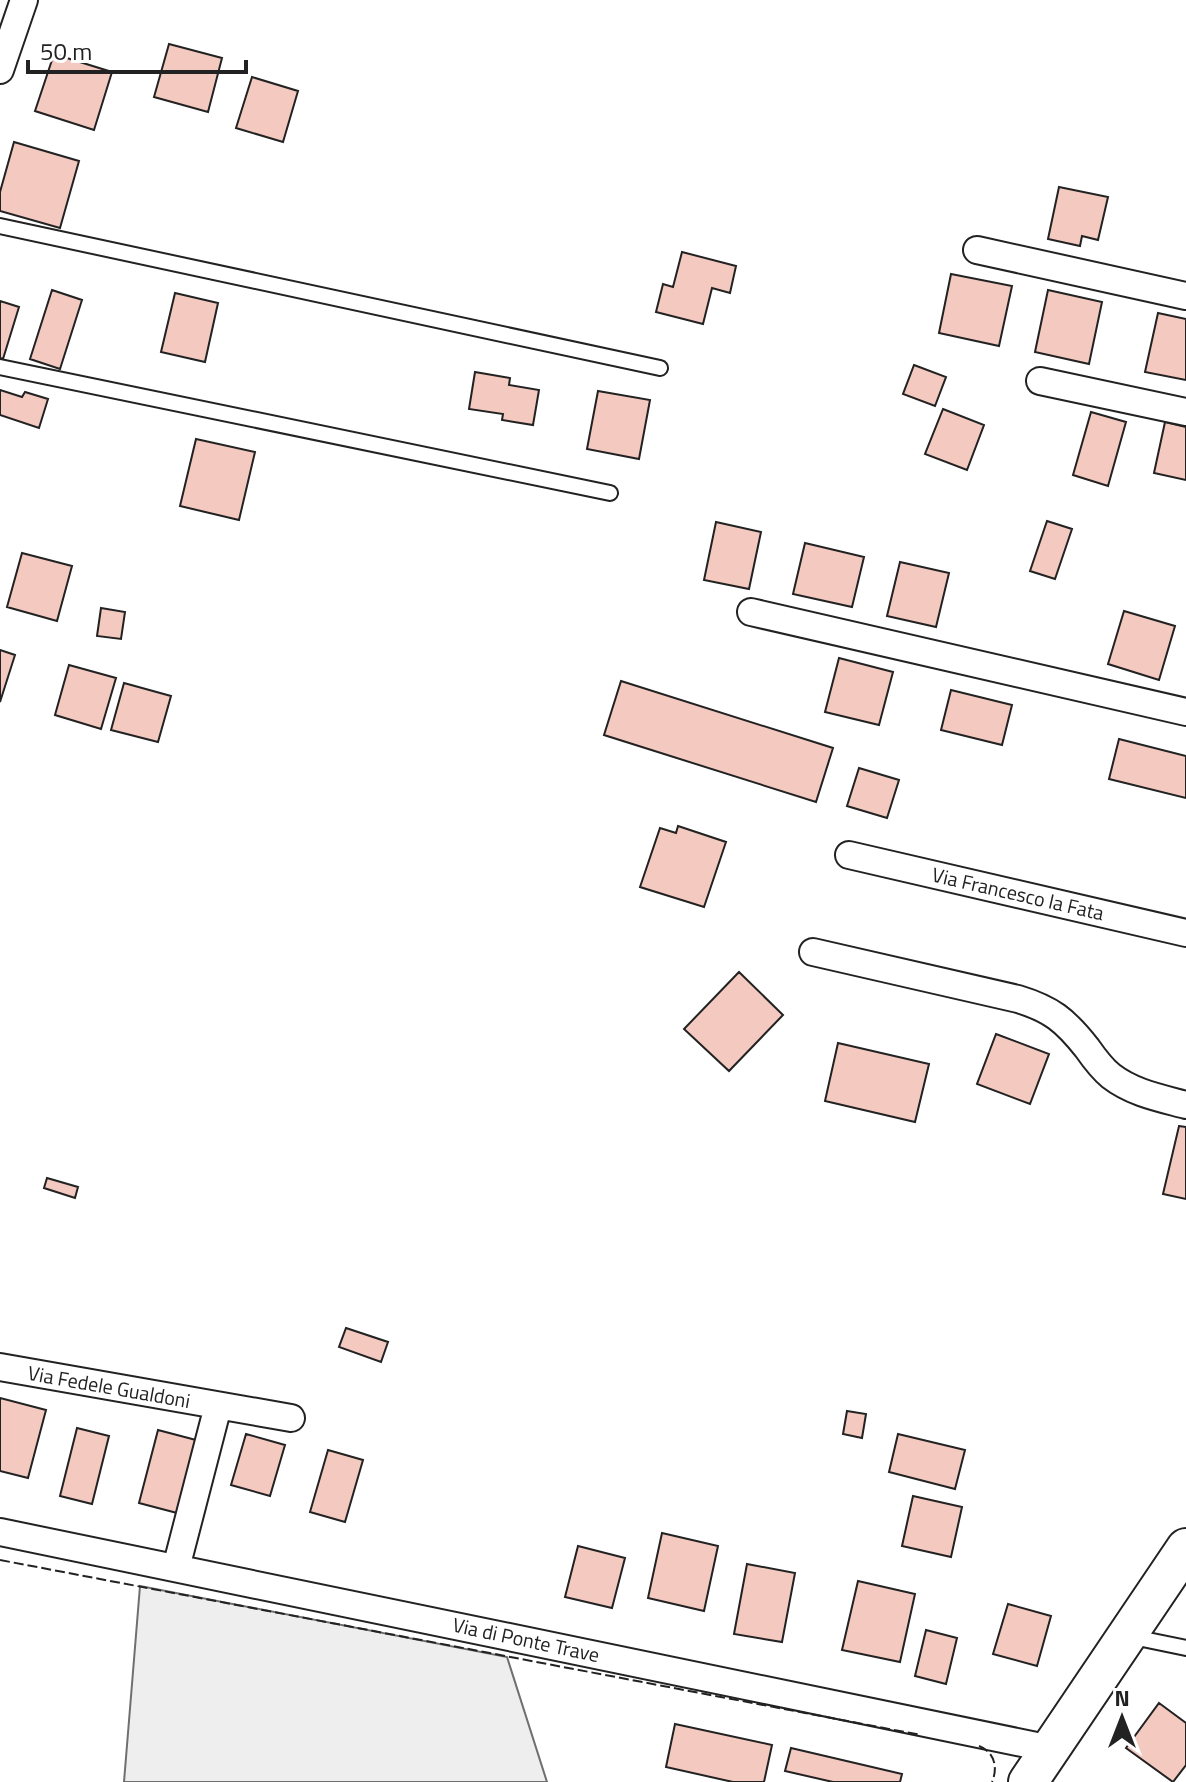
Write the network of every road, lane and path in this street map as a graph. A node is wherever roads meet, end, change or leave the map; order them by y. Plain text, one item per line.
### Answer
1 (24, 0) edge
2 (0, 70) edge
3 (0, 226) edge
4 (977, 250) dead end
5 (1186, 296) edge
6 (0, 367) edge
7 (660, 368) dead end
8 (1040, 381) dead end
9 (1186, 412) edge
10 (610, 493) dead end
11 (751, 612) dead end
12 (1186, 712) edge
13 (849, 855) dead end
14 (1186, 933) edge
15 (813, 952) dead end
16 (1186, 1105) edge
17 (0, 1367) edge
18 (218, 1406) junction
19 (291, 1418) dead end
20 (0, 1532) edge
21 (1186, 1548) edge
22 (176, 1568) junction
23 (1128, 1636) junction
24 (1186, 1648) edge
25 (1051, 1749) junction
26 (1028, 1782) edge

1 - 2 street
3 - 7 lane
4 - 5 street
6 - 10 lane
8 - 9 street
11 - 12 street
13 - 14 street, Via Francesco la Fata
15 - 16 street
17 - 18 street, Via Fedele Gualdoni
18 - 19 street, Via Fedele Gualdoni
18 - 22 street, Via Fedele Gualdoni
20 - 22 street, Via di Ponte Trave
21 - 23 street
22 - 25 street, Via di Ponte Trave
23 - 24 lane
23 - 25 street
25 - 26 street

